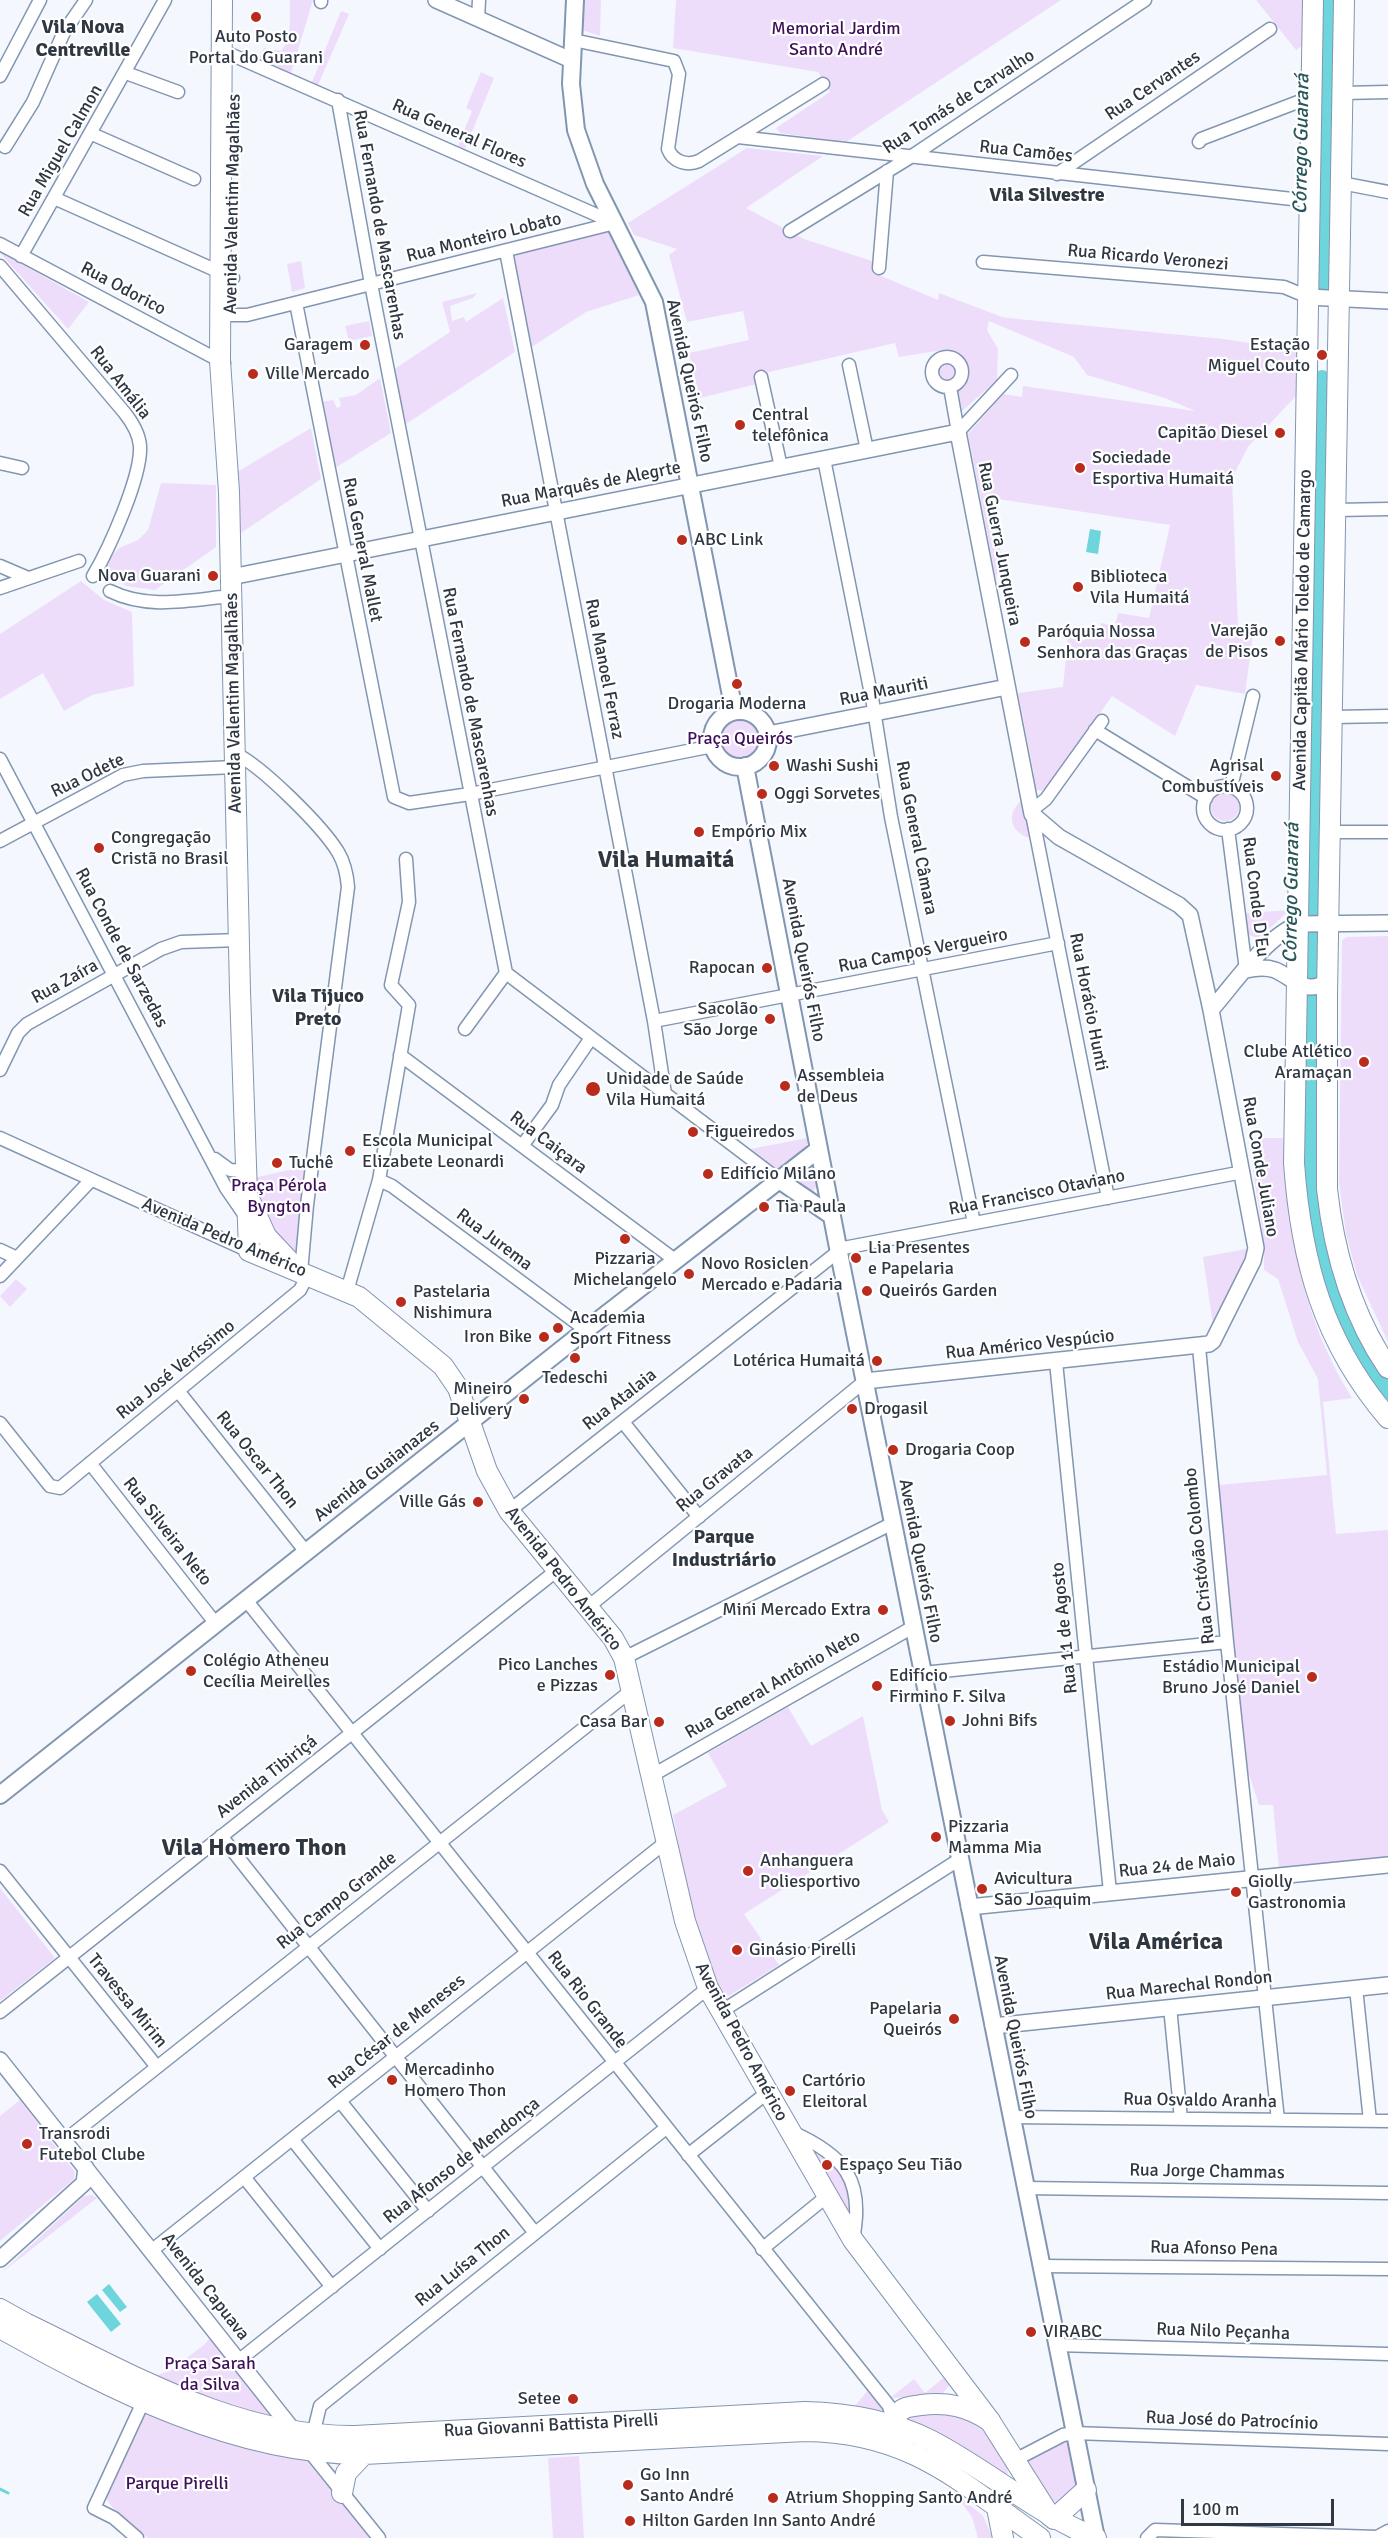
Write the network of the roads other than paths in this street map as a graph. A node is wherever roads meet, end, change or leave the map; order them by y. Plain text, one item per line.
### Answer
1 (40, 0) edge
2 (86, 0) edge
3 (165, 0) edge
4 (222, 0) edge
5 (235, 0) edge
6 (436, 0) edge
7 (479, 0) edge
8 (575, 0) edge
9 (1145, 0) edge
10 (1313, 0) edge
11 (1344, 0) edge
12 (478, 19) junction
13 (1270, 29) dead end
14 (573, 40) junction
15 (229, 53) junction
16 (571, 60) junction
17 (126, 73) junction
18 (0, 76) edge
19 (823, 84) dead end
20 (178, 92) dead end
21 (1388, 92) edge
22 (1342, 93) junction
23 (1311, 97) junction
24 (338, 100) junction
25 (92, 134) junction
26 (738, 137) junction
27 (1199, 142) dead end
28 (4, 147) dead end
29 (909, 158) junction
30 (886, 171) junction
31 (1057, 174) junction
32 (194, 179) dead end
33 (1341, 183) junction
34 (1388, 192) edge
35 (54, 198) junction
36 (1310, 201) junction
37 (615, 223) junction
38 (790, 231) dead end
39 (0, 244) edge
40 (506, 251) junction
41 (21, 256) junction
42 (983, 262) dead end
43 (0, 266) edge
44 (879, 268) dead end
45 (227, 276) junction
46 (371, 284) junction
47 (1308, 297) junction
48 (1339, 299) junction
49 (1388, 301) edge
50 (296, 303) junction
51 (227, 315) junction
52 (225, 363) junction
53 (849, 365) dead end
54 (1011, 375) dead end
55 (761, 377) dead end
56 (950, 387) dead end
57 (958, 432) junction
58 (867, 450) junction
59 (824, 459) junction
60 (0, 463) edge
61 (781, 467) junction
62 (22, 468) dead end
63 (690, 485) junction
64 (1388, 509) edge
65 (1336, 510) junction
66 (556, 512) junction
67 (420, 539) junction
68 (345, 554) junction
69 (79, 561) dead end
70 (0, 566) edge
71 (93, 576) dead end
72 (28, 578) junction
73 (231, 586) junction
74 (0, 588) edge
75 (110, 591) dead end
76 (1007, 687) junction
77 (1253, 696) dead end
78 (734, 711) junction
79 (874, 713) junction
80 (1388, 716) edge
81 (1333, 717) junction
82 (768, 734) junction
83 (713, 746) junction
84 (0, 759) edge
85 (234, 760) junction
86 (745, 766) junction
87 (604, 767) junction
88 (1231, 787) junction
89 (470, 794) junction
90 (1206, 798) junction
91 (1031, 813) junction
92 (34, 823) junction
93 (1228, 829) junction
94 (1331, 832) junction
95 (1388, 832) edge
96 (0, 841) edge
97 (406, 859) dead end
98 (1388, 923) edge
99 (1314, 924) junction
100 (1277, 937) junction
101 (239, 940) junction
102 (1058, 943) junction
103 (925, 969) junction
104 (1246, 970) junction
105 (1276, 970) junction
106 (506, 973) junction
107 (115, 975) junction
108 (1312, 984) junction
109 (790, 995) junction
110 (1211, 1010) junction
111 (654, 1021) junction
112 (465, 1029) dead end
113 (591, 1038) junction
114 (5, 1047) edge
115 (400, 1055) junction
116 (0, 1070) edge
117 (665, 1094) junction
118 (0, 1138) edge
119 (522, 1146) junction
120 (819, 1149) junction
121 (210, 1154) junction
122 (1243, 1172) junction
123 (245, 1175) junction
124 (91, 1180) junction
125 (379, 1180) junction
126 (779, 1180) junction
127 (1108, 1198) junction
128 (832, 1216) junction
129 (246, 1217) junction
130 (975, 1223) junction
131 (266, 1236) junction
132 (0, 1250) edge
133 (839, 1250) junction
134 (251, 1252) junction
135 (17, 1258) junction
136 (675, 1260) junction
137 (303, 1273) junction
138 (0, 1276) edge
139 (347, 1291) junction
140 (586, 1330) junction
141 (1199, 1347) junction
142 (1056, 1362) junction
143 (1388, 1368) edge
144 (865, 1381) junction
145 (179, 1392) junction
146 (1388, 1418) edge
147 (622, 1422) junction
148 (0, 1423) edge
149 (469, 1423) junction
150 (90, 1463) junction
151 (509, 1511) junction
152 (699, 1517) junction
153 (893, 1523) junction
154 (306, 1552) junction
155 (556, 1571) junction
156 (246, 1600) junction
157 (588, 1607) junction
158 (216, 1624) junction
159 (914, 1627) junction
160 (1227, 1642) junction
161 (1086, 1657) junction
162 (624, 1658) junction
163 (923, 1673) junction
164 (632, 1690) junction
165 (352, 1732) junction
166 (651, 1776) junction
167 (0, 1795) edge
168 (221, 1836) junction
169 (666, 1842) junction
170 (440, 1843) junction
171 (960, 1858) junction
172 (1388, 1865) edge
173 (0, 1871) edge
174 (1252, 1878) junction
175 (1110, 1892) junction
176 (969, 1907) junction
177 (307, 1948) junction
178 (526, 1952) junction
179 (69, 1957) junction
180 (1388, 1985) edge
181 (708, 1988) junction
182 (1356, 1988) junction
183 (1265, 1998) junction
184 (1170, 2007) junction
185 (722, 2011) junction
186 (0, 2012) edge
187 (993, 2026) junction
188 (394, 2058) junction
189 (0, 2060) edge
190 (614, 2063) junction
191 (157, 2067) junction
192 (768, 2091) junction
193 (340, 2101) junction
194 (1011, 2117) junction
195 (1181, 2119) junction
196 (1278, 2120) junction
197 (1370, 2121) junction
198 (1388, 2121) edge
199 (666, 2128) junction
200 (789, 2131) junction
201 (292, 2139) junction
202 (64, 2141) junction
203 (688, 2155) junction
204 (483, 2167) junction
205 (244, 2177) junction
206 (90, 2179) junction
207 (1025, 2188) junction
208 (1388, 2193) edge
209 (826, 2197) junction
210 (428, 2211) junction
211 (535, 2233) junction
212 (853, 2240) junction
213 (380, 2249) junction
214 (762, 2249) junction
215 (151, 2251) junction
216 (2, 2255) edge
217 (1041, 2266) junction
218 (1388, 2269) edge
219 (332, 2287) junction
220 (0, 2309) edge
221 (0, 2328) edge
222 (1056, 2345) junction
223 (1388, 2354) edge
224 (238, 2361) junction
225 (953, 2372) junction
226 (144, 2400) junction
227 (944, 2403) junction
228 (990, 2421) junction
229 (1074, 2433) junction
230 (894, 2435) junction
231 (305, 2439) junction
232 (1388, 2444) edge
233 (364, 2454) junction
234 (1013, 2461) junction
235 (1086, 2490) junction
236 (342, 2493) junction
237 (998, 2508) junction
238 (1053, 2518) junction
239 (1386, 2533) edge
240 (136, 2538) edge
241 (379, 2538) edge
242 (1003, 2538) edge
243 (1040, 2538) edge
244 (1096, 2538) edge
245 (1147, 2538) edge

1 - 18 street
2 - 28 street
3 - 17 street, Rua Miguel Calmon
4 - 15 main road, Avenida Valentim Magalhães
5 - 15 main road, Avenida Valentim Magalhães
6 - 12 street
7 - 12 street
8 - 14 main road, Avenida Queirós Filho
9 - 29 street, Rua Tomás de Carvalho
10 - 23 main road, Avenida Capitão Mário Toledo de Camargo
11 - 22 main road, Avenida Capitão Mário Toledo de Camargo
12 - 16 street
13 - 31 street, Rua Cervantes
14 - 16 main road, Avenida Queirós Filho
14 - 26 street
15 - 24 street, Rua General Flores
15 - 45 main road, Avenida Valentim Magalhães
16 - 37 main road, Avenida Queirós Filho
17 - 20 street
17 - 25 street, Rua Miguel Calmon
19 - 26 street
21 - 22 street
22 - 33 main road, Avenida Capitão Mário Toledo de Camargo
23 - 27 street
23 - 36 main road, Avenida Capitão Mário Toledo de Camargo
24 - 37 street, Rua General Flores
24 - 46 street, Rua Fernando de Mascarenhas
25 - 32 street
25 - 35 street, Rua Miguel Calmon
26 - 29 street, Rua Camões
29 - 30 street, Rua Tomás de Carvalho
29 - 31 street, Rua Camões
30 - 38 street, Rua Tomás de Carvalho
30 - 44 street
31 - 36 street, Rua Camões
33 - 34 street
33 - 48 main road, Avenida Capitão Mário Toledo de Camargo
35 - 41 street, Rua Miguel Calmon
35 - 45 street
36 - 47 main road, Avenida Capitão Mário Toledo de Camargo
37 - 40 street, Rua Monteiro Lobato
37 - 63 main road, Avenida Queirós Filho
39 - 41 street, Rua Odorico
40 - 46 street, Rua Monteiro Lobato
40 - 66 street, Rua Manoel Ferraz
41 - 52 street, Rua Odorico
42 - 47 street, Rua Ricardo Veronezi
43 - 71 street, Rua Amália
45 - 51 main road, Avenida Valentim Magalhães
46 - 50 street, Rua Monteiro Lobato
46 - 67 street, Rua Fernando de Mascarenhas
47 - 48 street
47 - 99 main road, Avenida Capitão Mário Toledo de Camargo
48 - 49 street
48 - 65 main road, Avenida Capitão Mário Toledo de Camargo
50 - 51 street, Rua Monteiro Lobato
50 - 68 street, Rua General Mallet
51 - 52 main road, Avenida Valentim Magalhães
52 - 73 main road, Avenida Valentim Magalhães
53 - 58 street
54 - 57 street
55 - 61 street
56 - 57 street, Rua Guerra Junqueira
57 - 58 street, Rua Marquês de Alegrte
57 - 76 street, Rua Guerra Junqueira
58 - 59 street, Rua Marquês de Alegrte
59 - 61 street, Rua Marquês de Alegrte
59 - 79 street, Rua General Câmara
60 - 62 street
61 - 63 street, Rua Marquês de Alegrte
63 - 66 street, Rua Marquês de Alegrte
63 - 78 main road, Avenida Queirós Filho
64 - 65 street
65 - 81 main road, Avenida Capitão Mário Toledo de Camargo
66 - 67 street, Rua Marquês de Alegrte
66 - 87 street, Rua Manoel Ferraz
67 - 68 street, Rua Marquês de Alegrte
67 - 89 street, Rua Fernando de Mascarenhas
68 - 73 street, Rua Marquês de Alegrte
68 - 89 street, Rua General Mallet
69 - 72 street
70 - 72 street
72 - 74 street
73 - 75 street
73 - 85 main road, Avenida Valentim Magalhães
76 - 79 street, Rua Mauriti
76 - 91 street, Rua Guerra Junqueira
77 - 88 street
78 - 82 main road
78 - 83 main road
79 - 82 street, Rua Mauriti
79 - 103 street, Rua General Câmara
80 - 81 street
81 - 94 main road, Avenida Capitão Mário Toledo de Camargo
82 - 86 main road
83 - 86 main road
83 - 87 street
84 - 92 street, Rua Conde de Sarzedas
85 - 92 street, Rua Odete
85 - 101 main road, Avenida Valentim Magalhães
85 - 137 street
86 - 109 main road, Avenida Queirós Filho
87 - 89 street
87 - 111 street, Rua Manoel Ferraz
88 - 90 street
88 - 93 street
89 - 106 street, Rua Fernando de Mascarenhas
90 - 91 street
90 - 93 street
91 - 102 street, Rua Horácio Hunti
91 - 110 street, Rua Conde Juliano
92 - 96 street, Rua Odete
92 - 107 street, Rua Conde de Sarzedas
93 - 104 street, Rua Conde D'Eu
94 - 95 street
94 - 99 main road, Avenida Capitão Mário Toledo de Camargo
97 - 115 street
98 - 99 street
99 - 100 street
99 - 108 main road, Avenida Capitão Mário Toledo de Camargo
99 - 108 main road, Avenida Capitão Mário Toledo de Camargo
100 - 104 street
100 - 105 street
101 - 107 street, Rua Zaíra
101 - 123 main road, Avenida Valentim Magalhães
102 - 103 street, Rua Campos Vergueiro
102 - 127 street, Rua Horácio Hunti
103 - 109 street, Rua Campos Vergueiro
103 - 130 street, Rua General Câmara
104 - 105 street
104 - 110 street
105 - 108 street
106 - 112 street
106 - 113 street
107 - 114 street, Rua Zaíra
107 - 121 street, Rua Conde de Sarzedas
108 - 143 main road, Avenida Capitão Mário Toledo de Camargo
108 - 146 main road, Avenida Capitão Mário Toledo de Camargo
109 - 111 street, Rua Campos Vergueiro
109 - 120 main road, Avenida Queirós Filho
110 - 122 street, Rua Conde Juliano
111 - 117 street, Rua Manoel Ferraz
113 - 117 street
113 - 119 street
114 - 116 street, Rua Zaíra
115 - 119 street, Rua Caiçara
115 - 125 street
117 - 126 street
118 - 124 street, Avenida Pedro Américo
119 - 136 street, Rua Caiçara
120 - 126 main road, Avenida Guaianazes
120 - 128 main road, Avenida Queirós Filho
121 - 123 street, Rua Conde de Sarzedas
121 - 129 street, Rua Conde de Sarzedas
122 - 127 street, Rua Francisco Otaviano
122 - 141 street, Rua Conde Juliano
123 - 129 main road, Avenida Valentim Magalhães
123 - 131 main road
124 - 134 street, Avenida Pedro Américo
124 - 135 street
125 - 139 street
125 - 140 street, Rua Jurema
126 - 128 main road
126 - 136 main road, Avenida Guaianazes
127 - 130 street, Rua Francisco Otaviano
128 - 133 main road, Avenida Queirós Filho
129 - 134 main road, Avenida Valentim Magalhães
130 - 133 street, Rua Francisco Otaviano
131 - 134 main road
131 - 137 main road
132 - 135 street
133 - 144 main road, Avenida Queirós Filho
133 - 147 street, Rua Atalaia
134 - 137 main road, Avenida Pedro Américo
135 - 138 street
136 - 140 main road, Avenida Guaianazes
137 - 139 main road, Avenida Pedro Américo
137 - 145 street, Rua José Veríssimo
139 - 149 main road, Avenida Pedro Américo
140 - 149 main road, Avenida Guaianazes
141 - 142 street, Rua Américo Vespúcio
141 - 160 street, Rua Cristóvão Colombo
142 - 144 street, Rua Américo Vespúcio
142 - 161 street, Rua 11 de Agosto
144 - 152 street, Rua Gravata
144 - 153 main road, Avenida Queirós Filho
145 - 150 street, Rua José Veríssimo
145 - 154 street, Rua Oscar Thon
147 - 151 street, Rua Atalaia
147 - 152 street
148 - 150 street, Rua José Veríssimo
149 - 151 main road, Avenida Pedro Américo
149 - 154 main road, Avenida Guaianazes
150 - 158 street, Rua Silveira Neto
151 - 155 main road, Avenida Pedro Américo
152 - 157 street, Rua Gravata
153 - 159 main road, Avenida Queirós Filho
153 - 162 street
154 - 156 main road, Avenida Guaianazes
155 - 157 main road, Avenida Pedro Américo
155 - 165 street, Avenida Tibiriçá
156 - 158 main road, Avenida Guaianazes
156 - 165 street, Rua Rio Grande
157 - 162 main road, Avenida Pedro Américo
158 - 167 main road, Avenida Guaianazes
159 - 163 main road, Avenida Queirós Filho
159 - 166 street, Rua General Antônio Neto
160 - 161 street
160 - 174 street, Rua Cristóvão Colombo
161 - 163 street
161 - 175 street, Rua 11 de Agosto
162 - 164 main road, Avenida Pedro Américo
163 - 171 main road, Avenida Queirós Filho
164 - 166 main road, Avenida Pedro Américo
164 - 170 street, Rua Campo Grande
165 - 168 street, Avenida Tibiriçá
165 - 170 street, Rua Rio Grande
166 - 169 main road, Avenida Pedro Américo
168 - 177 street
168 - 179 street, Avenida Tibiriçá
169 - 178 street, Rua César de Meneses
169 - 181 main road, Avenida Pedro Américo
170 - 177 street, Rua Campo Grande
170 - 178 street, Rua Rio Grande
171 - 176 main road, Avenida Queirós Filho
171 - 185 street
172 - 174 street, Rua 24 de Maio
173 - 179 street, Travessa Mirim
174 - 175 street, Rua 24 de Maio
174 - 183 street, Rua Cristóvão Colombo
175 - 176 street, Rua 24 de Maio
176 - 187 main road, Avenida Queirós Filho
177 - 188 street
177 - 191 street, Rua Campo Grande
178 - 188 street, Rua César de Meneses
178 - 190 street, Rua Rio Grande
179 - 186 street, Avenida Tibiriçá
179 - 191 street, Travessa Mirim
180 - 182 street, Rua Marechal Rondon
181 - 185 main road, Avenida Pedro Américo
181 - 190 street, Rua Afonso de Mendonça
182 - 183 street, Rua Marechal Rondon
182 - 197 street
183 - 184 street, Rua Marechal Rondon
183 - 196 street, Rua Cristóvão Colombo
184 - 187 street, Rua Marechal Rondon
184 - 195 street
185 - 192 main road, Avenida Pedro Américo
187 - 194 main road, Avenida Queirós Filho
188 - 193 street, Rua César de Meneses
188 - 204 street
189 - 202 street, Avenida Capuava
190 - 199 street, Rua Rio Grande
190 - 204 street, Rua Afonso de Mendonça
191 - 202 street, Rua Campo Grande
192 - 200 main road, Avenida Pedro Américo
192 - 203 street
193 - 201 street, Rua César de Meneses
193 - 210 street
194 - 195 street, Rua Osvaldo Aranha
194 - 207 main road, Avenida Queirós Filho
195 - 196 street, Rua Osvaldo Aranha
196 - 197 street, Rua Osvaldo Aranha
197 - 198 street, Rua Osvaldo Aranha
199 - 203 street, Rua Rio Grande
199 - 211 street, Rua Luísa Thon
200 - 209 main road, Avenida Pedro Américo
200 - 212 street, Avenida Pedro Américo
201 - 205 street, Rua César de Meneses
201 - 213 street
202 - 206 street, Avenida Capuava
203 - 214 street, Rua Rio Grande
204 - 210 street, Rua Afonso de Mendonça
204 - 211 street
205 - 215 street, Rua César de Meneses
205 - 219 street
206 - 215 street, Avenida Capuava
206 - 216 street
207 - 208 street, Rua Jorge Chammas
207 - 217 main road, Avenida Queirós Filho
209 - 212 main road, Avenida Pedro Américo
209 - 214 street
210 - 213 street, Rua Afonso de Mendonça
211 - 231 street, Rua Luísa Thon
212 - 225 main road, Avenida Pedro Américo
213 - 219 street, Rua Afonso de Mendonça
214 - 230 street, Rua Rio Grande
215 - 224 street, Avenida Capuava
217 - 218 street, Rua Afonso Pena
217 - 222 main road, Avenida Queirós Filho
219 - 224 street, Rua Afonso de Mendonça
220 - 231 main road, Rua Giovanni Battista Pirelli
221 - 226 main road, Rua Giovanni Battista Pirelli
222 - 223 street, Rua Nilo Peçanha
222 - 229 main road, Avenida Queirós Filho
224 - 231 street, Avenida Capuava
225 - 227 main road
225 - 228 main road, Avenida Pedro Américo
226 - 231 main road, Rua Giovanni Battista Pirelli
226 - 240 street
227 - 228 main road
227 - 230 main road
228 - 234 main road, Avenida Pedro Américo
229 - 232 street, Rua José do Patrocínio
229 - 234 street
229 - 235 main road, Avenida Queirós Filho
230 - 231 main road, Rua Giovanni Battista Pirelli
230 - 233 main road, Rua Giovanni Battista Pirelli
230 - 237 main road, Rua Giovanni Battista Pirelli
230 - 238 main road, Rua Giovanni Battista Pirelli
231 - 233 main road, Rua Giovanni Battista Pirelli
231 - 236 street, Avenida Capuava
233 - 236 main road
234 - 238 main road, Avenida Pedro Américo
235 - 238 main road
235 - 244 main road, Avenida Queirós Filho
236 - 241 street, Avenida Capuava
237 - 242 main road
237 - 243 main road, Rua Giovanni Battista Pirelli
238 - 244 main road, Rua Giovanni Battista Pirelli
239 - 245 street

